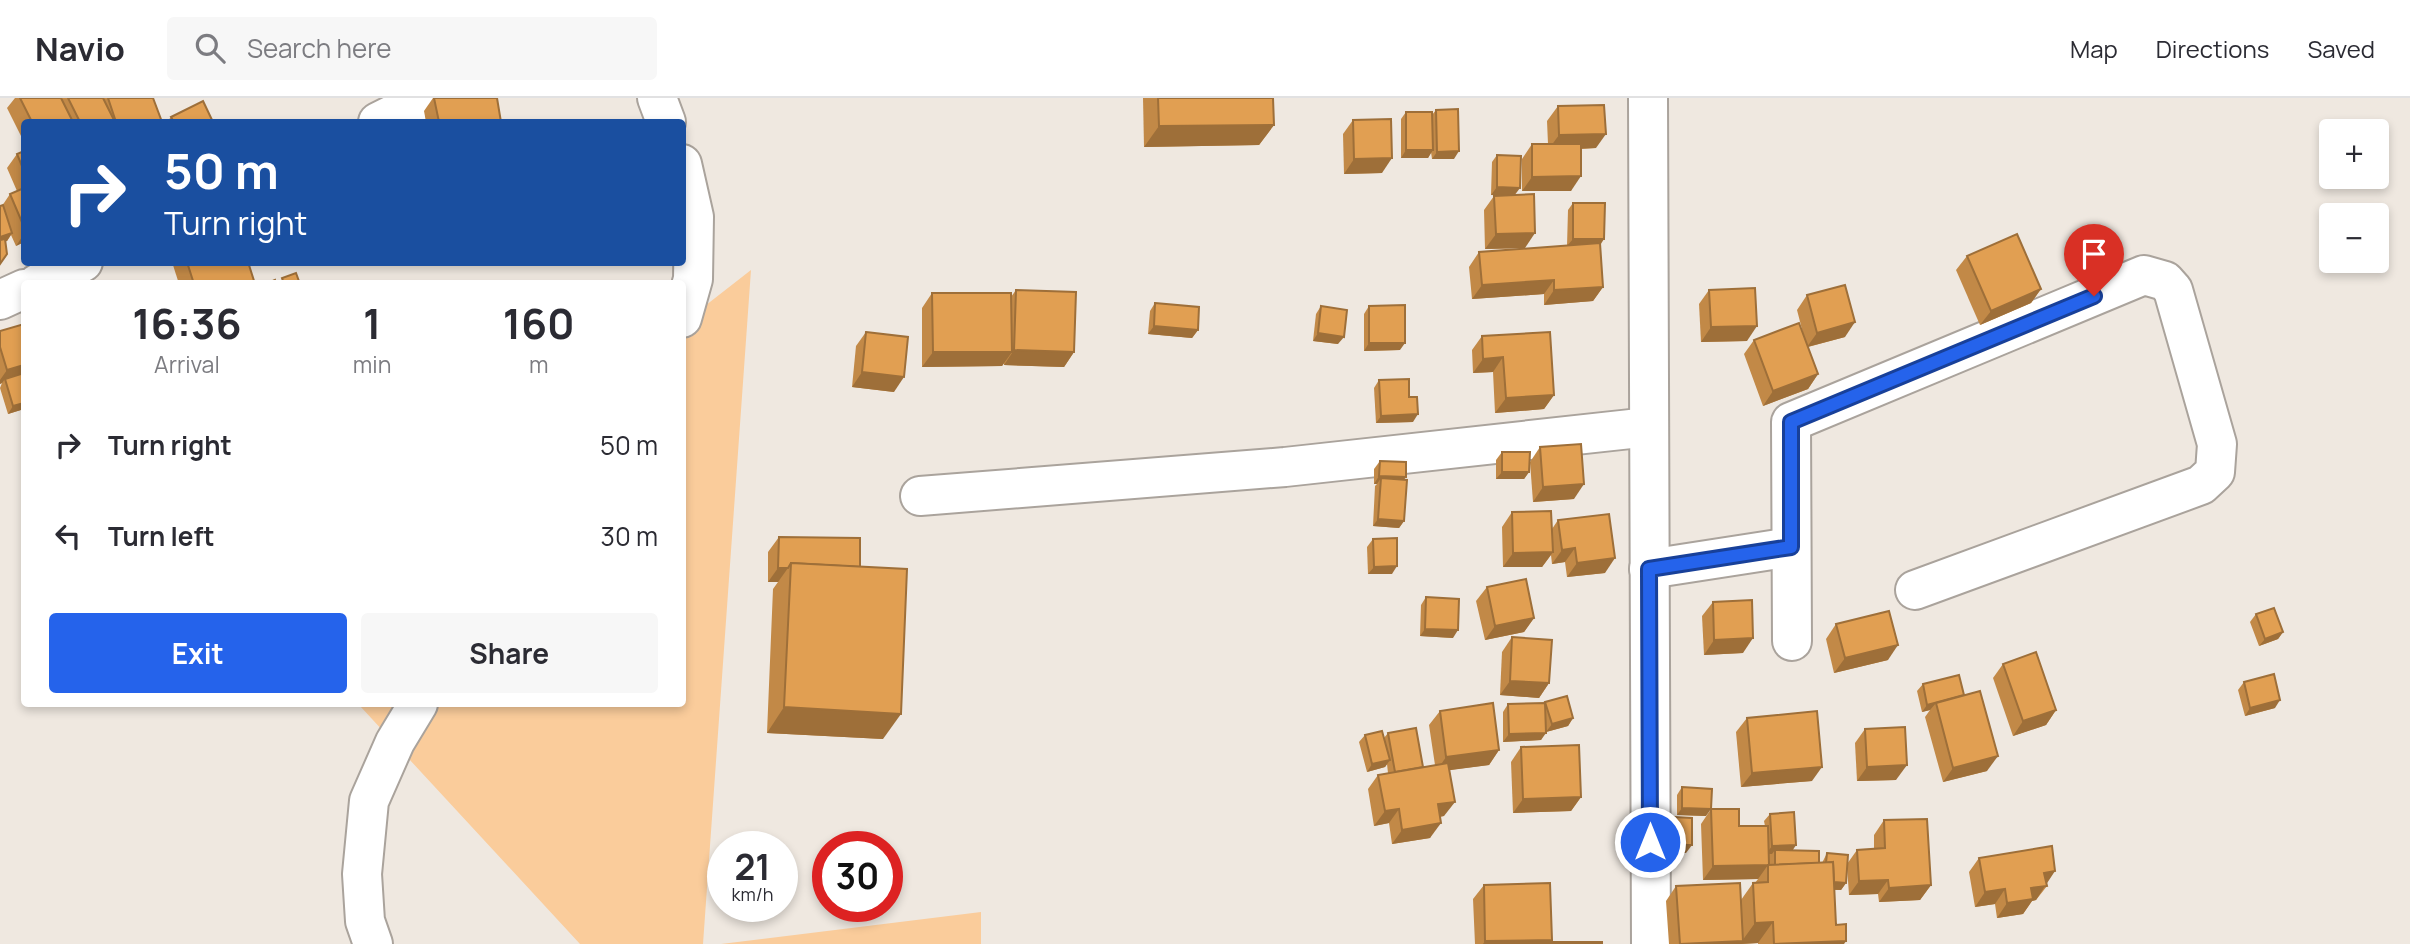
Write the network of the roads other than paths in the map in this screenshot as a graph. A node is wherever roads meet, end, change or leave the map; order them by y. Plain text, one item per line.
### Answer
1 (426, 98) edge
2 (657, 98) edge
3 (1648, 98) edge
4 (384, 119) edge
5 (665, 119) edge
6 (686, 182) edge
7 (75, 266) edge
8 (45, 280) edge
9 (21, 290) edge
10 (0, 300) edge
11 (686, 304) edge
12 (1649, 427) junction
13 (920, 496) dead end
14 (1791, 547) junction
15 (1649, 569) junction
16 (1914, 590) dead end
17 (1792, 641) dead end
18 (416, 707) edge
19 (373, 944) edge
20 (1651, 944) edge

1 - 4 street
2 - 5 street
3 - 12 street
6 - 11 street
7 - 8 street
9 - 10 street
12 - 13 street
12 - 15 street
14 - 15 street
14 - 16 street
14 - 17 street
15 - 20 street
18 - 19 street

